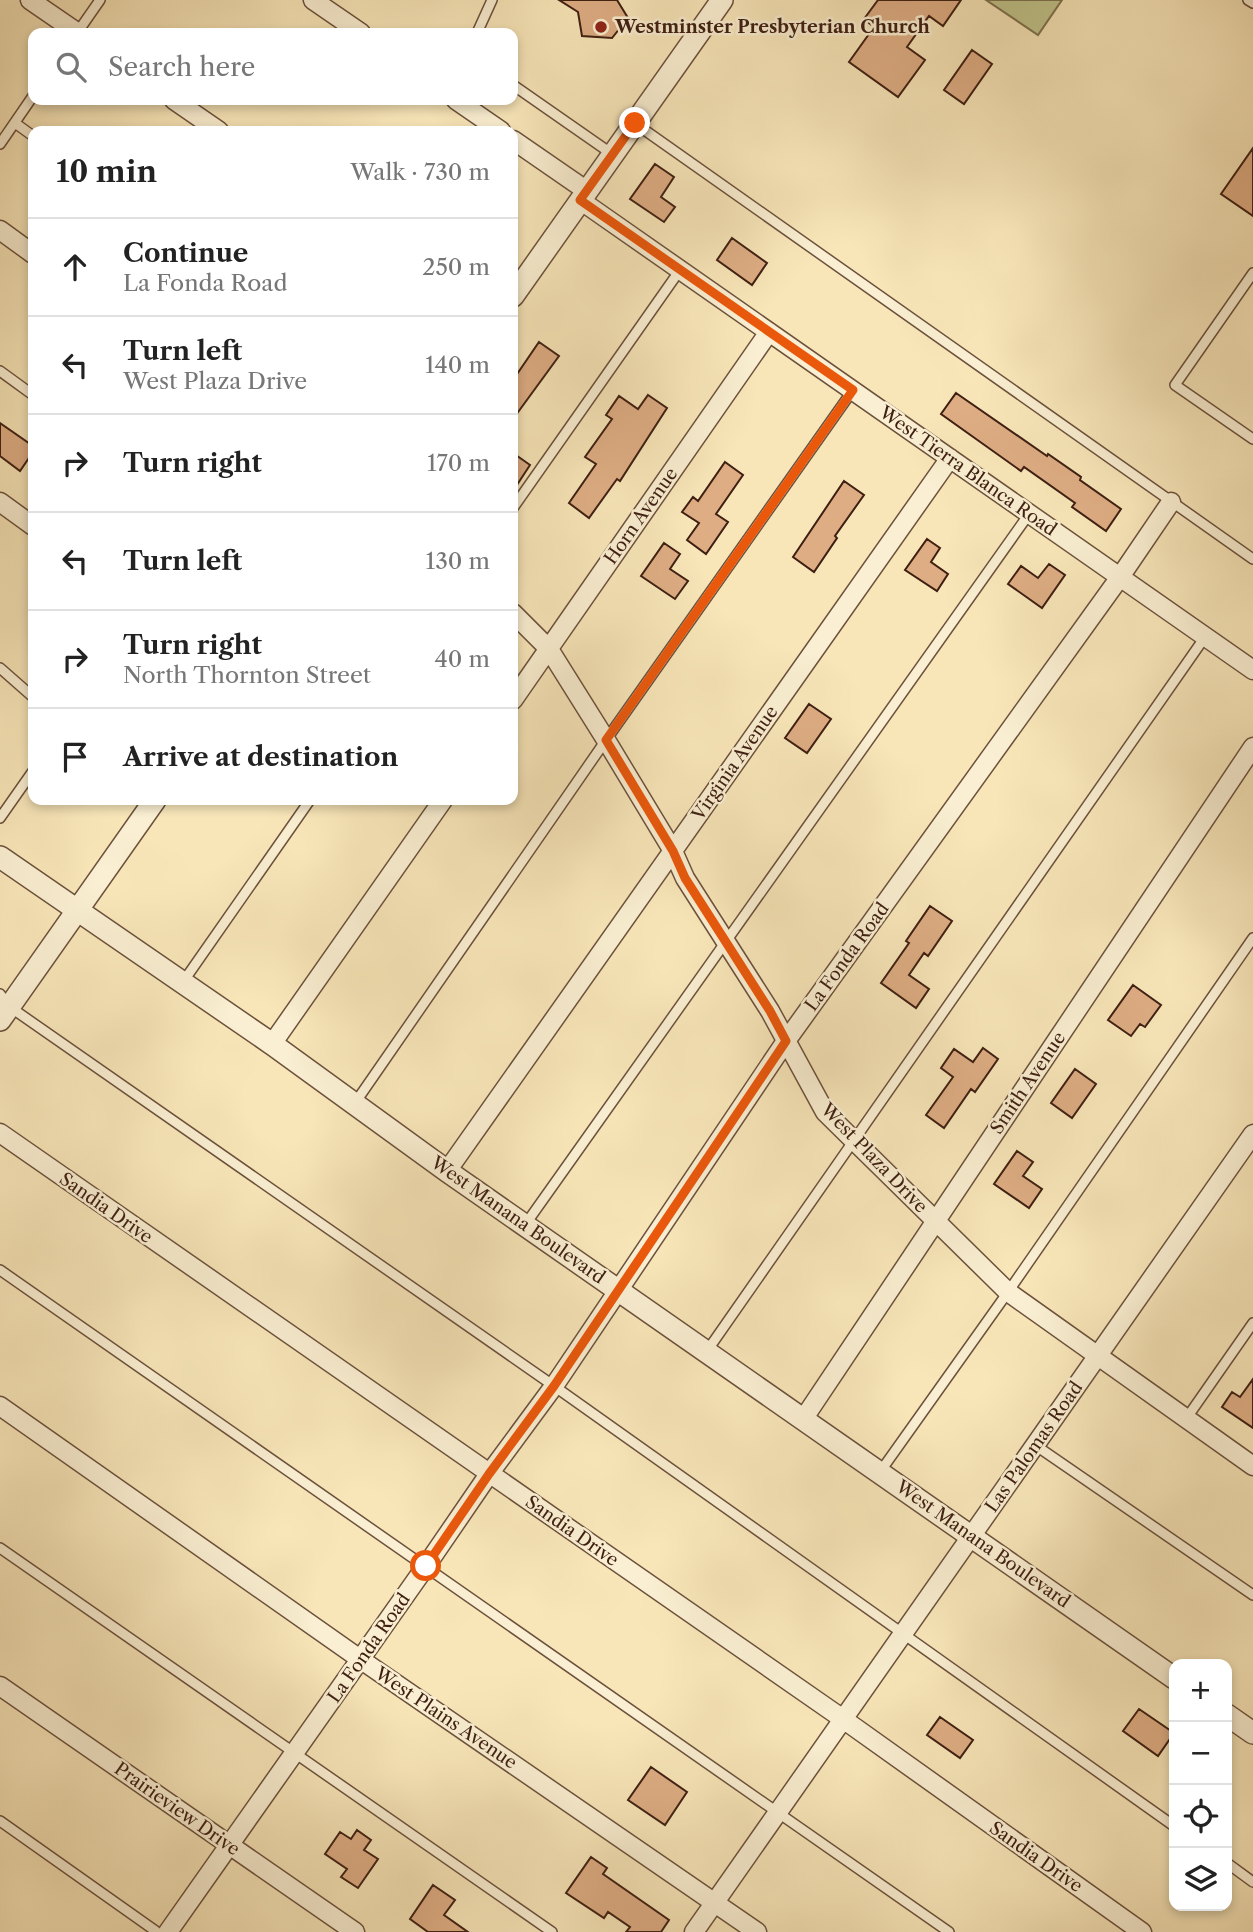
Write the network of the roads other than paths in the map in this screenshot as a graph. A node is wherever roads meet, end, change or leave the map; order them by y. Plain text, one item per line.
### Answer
1 (30, 0) edge
2 (100, 0) edge
3 (313, 0) edge
4 (492, 0) edge
5 (1248, 0) edge
6 (715, 2) edge
7 (1253, 3) edge
8 (71, 28) edge
9 (81, 28) edge
10 (354, 28) edge
11 (479, 28) edge
12 (518, 88) edge
13 (28, 104) edge
14 (181, 105) edge
15 (463, 105) edge
16 (15, 123) junction
17 (635, 123) junction
18 (212, 126) edge
19 (494, 126) edge
20 (28, 132) edge
21 (0, 144) edge
22 (518, 144) edge
23 (613, 155) junction
24 (583, 196) junction
25 (0, 230) edge
26 (28, 250) edge
27 (680, 270) junction
28 (1253, 273) edge
29 (518, 289) edge
30 (769, 331) junction
31 (0, 371) edge
32 (853, 390) junction
33 (28, 391) edge
34 (1253, 439) edge
35 (950, 458) junction
36 (518, 501) edge
37 (0, 502) edge
38 (1171, 502) junction
39 (1029, 514) junction
40 (28, 522) edge
41 (1253, 559) edge
42 (1120, 577) junction
43 (518, 619) edge
44 (1206, 637) junction
45 (548, 649) junction
46 (0, 668) edge
47 (1253, 670) edge
48 (28, 693) edge
49 (518, 693) edge
50 (606, 740) junction
51 (1253, 747) edge
52 (28, 778) edge
53 (151, 805) edge
54 (307, 805) edge
55 (439, 805) edge
56 (0, 818) edge
57 (673, 851) junction
58 (0, 857) edge
59 (76, 911) junction
60 (1253, 938) edge
61 (726, 942) junction
62 (183, 983) junction
63 (3, 1007) edge
64 (786, 1041) junction
65 (272, 1044) junction
66 (355, 1104) junction
67 (0, 1133) edge
68 (1253, 1134) edge
69 (855, 1142) junction
70 (447, 1171) junction
71 (935, 1221) junction
72 (525, 1225) junction
73 (0, 1270) edge
74 (619, 1290) junction
75 (1008, 1292) junction
76 (1253, 1323) edge
77 (707, 1351) junction
78 (1097, 1357) junction
79 (554, 1386) junction
80 (0, 1406) edge
81 (804, 1418) junction
82 (1186, 1419) junction
83 (1035, 1445) junction
84 (1253, 1466) edge
85 (880, 1472) junction
86 (489, 1474) junction
87 (972, 1536) junction
88 (0, 1548) edge
89 (426, 1566) junction
90 (1253, 1595) edge
91 (903, 1634) junction
92 (360, 1659) junction
93 (1169, 1674) edge
94 (0, 1686) edge
95 (1232, 1718) edge
96 (843, 1719) junction
97 (1253, 1733) edge
98 (295, 1753) junction
99 (779, 1812) junction
100 (0, 1821) edge
101 (1169, 1822) edge
102 (230, 1845) junction
103 (1232, 1867) edge
104 (1253, 1882) edge
105 (715, 1902) junction
106 (157, 1932) edge
107 (167, 1932) edge
108 (355, 1932) edge
109 (552, 1932) edge
110 (694, 1932) edge
111 (757, 1932) edge
112 (949, 1932) edge
113 (1142, 1932) edge

1 - 8 street
2 - 9 lane
3 - 10 street
4 - 11 lane
5 - 7 lane
6 - 17 street
12 - 23 lane
13 - 16 lane
14 - 18 street
15 - 19 street
16 - 20 lane
16 - 21 lane
17 - 23 street
17 - 38 lane
22 - 24 street, West Tierra Blanca Road
23 - 24 street
24 - 27 street, West Tierra Blanca Road
24 - 29 street
25 - 26 street
27 - 30 street, West Tierra Blanca Road
27 - 36 lane
28 - 34 lane
30 - 32 street, West Tierra Blanca Road
30 - 45 street, Horn Avenue
31 - 33 lane
32 - 35 street, West Tierra Blanca Road
32 - 50 lane
35 - 39 street, West Tierra Blanca Road
35 - 57 street, Virginia Avenue
37 - 40 street
38 - 41 lane
38 - 42 street, La Fonda Road
39 - 42 street, West Tierra Blanca Road
39 - 61 lane
42 - 44 street, West Tierra Blanca Road
42 - 64 street, La Fonda Road
43 - 45 street, West Plaza Drive
44 - 47 street, West Tierra Blanca Road
44 - 69 lane
45 - 49 street, Horn Avenue
45 - 50 street, West Plaza Drive
46 - 48 lane
50 - 57 street, West Plaza Drive
50 - 66 lane
51 - 71 street, Smith Avenue
52 - 56 lane
53 - 59 street
54 - 62 lane
55 - 65 street
57 - 61 street, West Plaza Drive
57 - 70 street, Virginia Avenue
58 - 59 street, West Manana Boulevard
59 - 62 street, West Manana Boulevard
59 - 63 street
60 - 75 lane
61 - 64 street, West Plaza Drive
61 - 72 lane
62 - 65 street, West Manana Boulevard
63 - 79 lane
64 - 69 street, West Plaza Drive
64 - 74 street, La Fonda Road
65 - 66 street, West Manana Boulevard
66 - 70 street, West Manana Boulevard
67 - 86 street, Sandia Drive
68 - 78 street, Las Palomas Road
69 - 71 street, West Plaza Drive
69 - 77 lane
70 - 72 street, West Manana Boulevard
71 - 75 street, West Plaza Drive
71 - 81 street, Smith Avenue
72 - 74 street, West Manana Boulevard
73 - 89 lane
74 - 77 street, West Manana Boulevard
74 - 79 street, La Fonda Road
75 - 78 street, West Plaza Drive
75 - 85 lane
76 - 82 lane
77 - 81 street, West Manana Boulevard
78 - 82 street, West Plaza Drive
78 - 83 street, Las Palomas Road
79 - 86 street, La Fonda Road
79 - 91 lane
80 - 92 street, West Plains Avenue
81 - 85 street, West Manana Boulevard
82 - 84 street, West Plaza Drive
83 - 87 street, Las Palomas Road
83 - 90 lane
85 - 87 street, West Manana Boulevard
86 - 89 street, La Fonda Road
86 - 96 street, Sandia Drive
87 - 91 street, Las Palomas Road
87 - 93 street, West Manana Boulevard
88 - 98 lane
89 - 92 street, La Fonda Road
89 - 99 lane
91 - 96 street, Las Palomas Road
91 - 101 lane
92 - 98 street, La Fonda Road
92 - 105 street, West Plains Avenue
94 - 102 street, Prairieview Drive
95 - 97 street
96 - 99 street, Las Palomas Road
96 - 113 street, Sandia Drive
98 - 102 street, La Fonda Road
98 - 109 lane
99 - 105 street, Las Palomas Road
99 - 112 lane
100 - 106 lane
102 - 107 street, La Fonda Road
102 - 108 street, Prairieview Drive
103 - 104 lane
105 - 110 street, Las Palomas Road
105 - 111 street, West Plains Avenue

